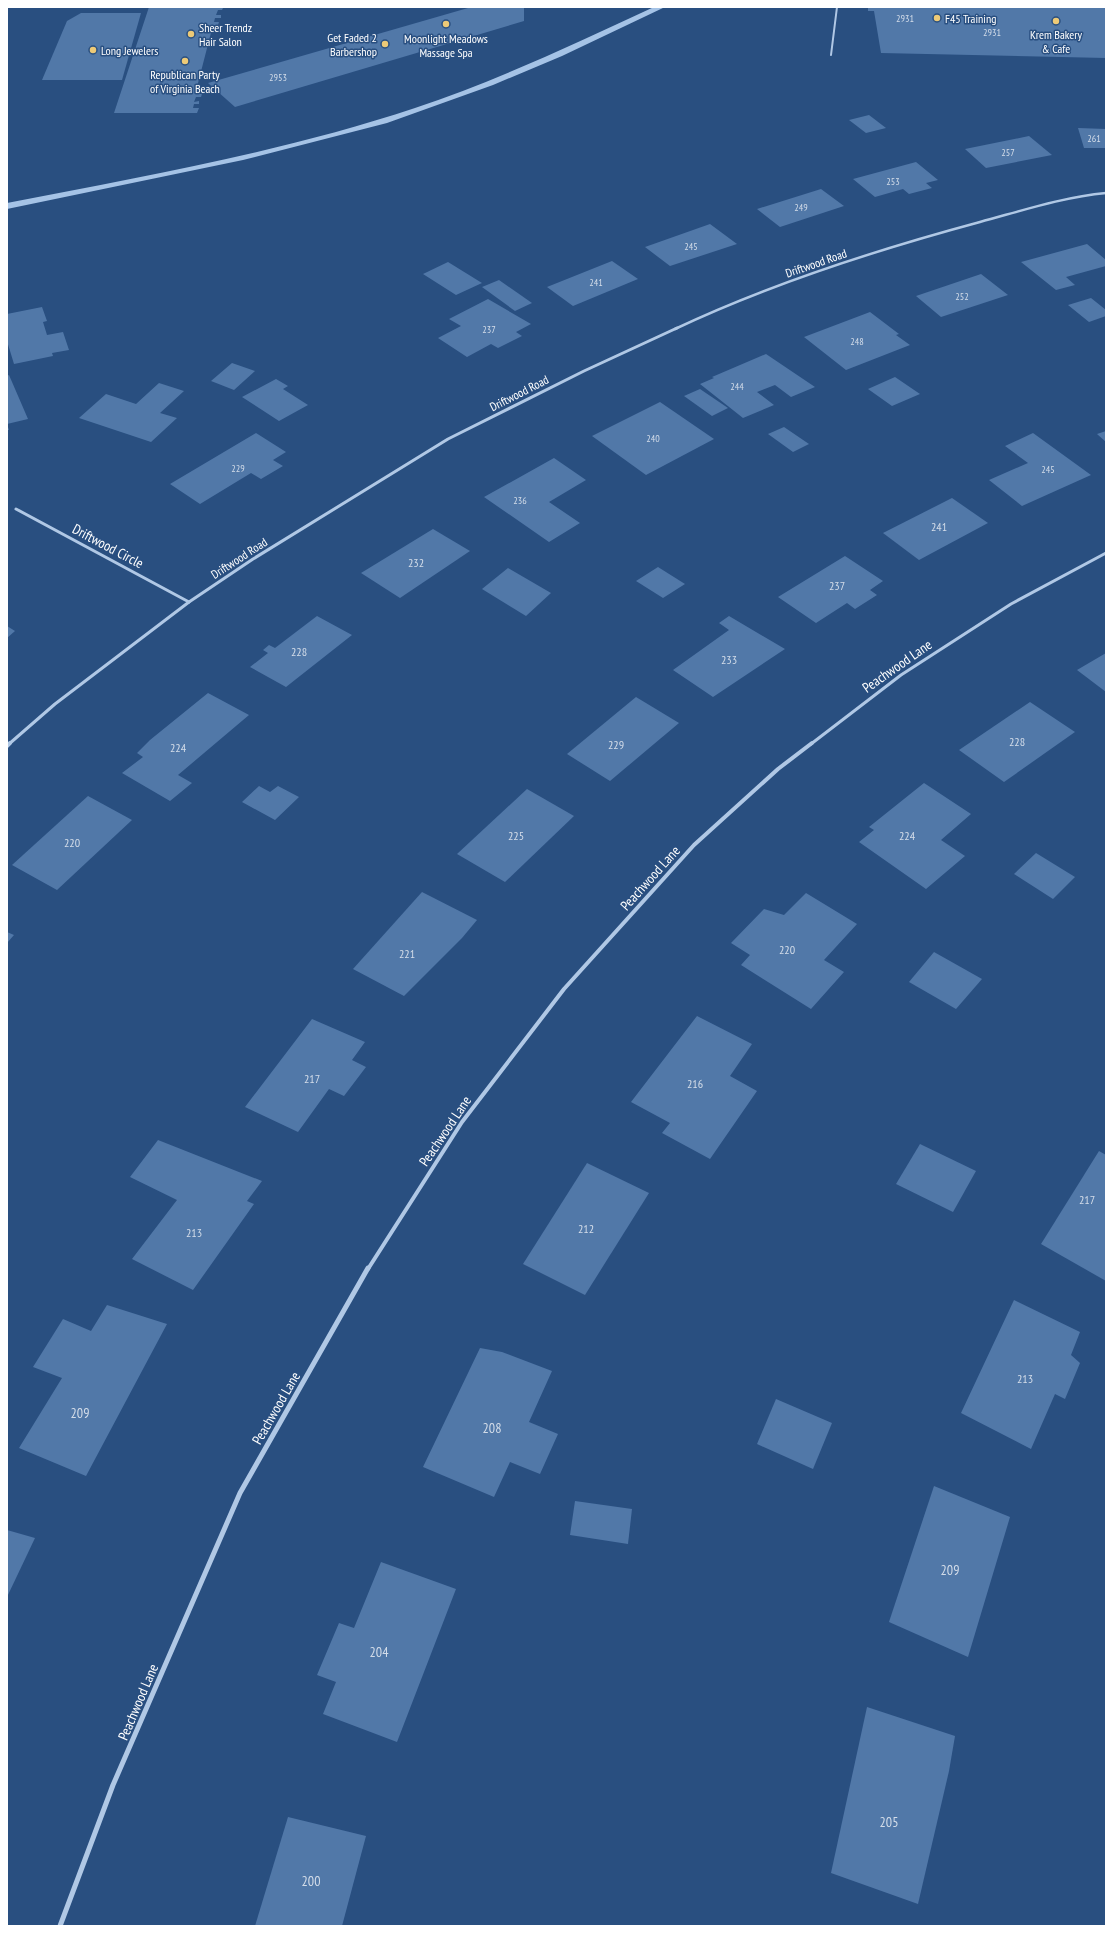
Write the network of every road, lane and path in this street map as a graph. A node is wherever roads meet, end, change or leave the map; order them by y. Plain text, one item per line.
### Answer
1 (837, 7) edge
2 (831, 55) dead end
3 (1106, 193) edge
4 (16, 509) dead end
5 (1106, 553) edge
6 (189, 602) junction
7 (7, 746) edge
8 (60, 1926) edge

1 - 2 lane
3 - 6 street, Driftwood Road
4 - 6 street, Driftwood Circle
5 - 8 street, Peachwood Lane
6 - 7 street, Driftwood Road

